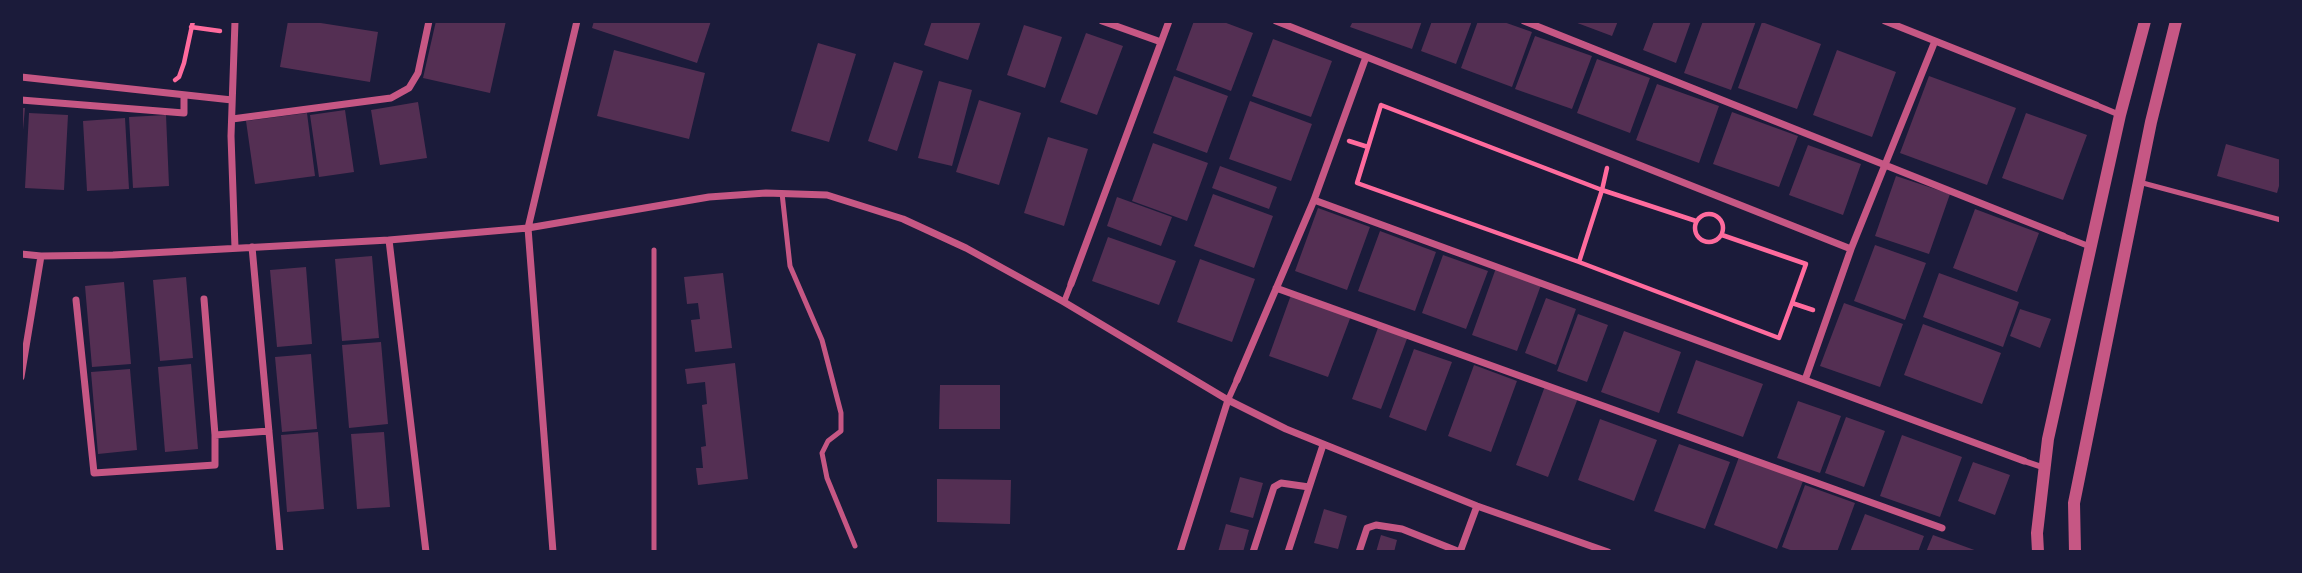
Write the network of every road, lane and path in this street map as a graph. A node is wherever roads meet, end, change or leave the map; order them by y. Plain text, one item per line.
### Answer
1 (193, 21) edge
2 (235, 21) edge
3 (429, 21) edge
4 (577, 21) edge
5 (1102, 21) edge
6 (1169, 21) edge
7 (1276, 21) edge
8 (1524, 21) edge
9 (1885, 21) edge
10 (2145, 21) edge
11 (2176, 21) edge
12 (191, 27) junction
13 (235, 33) junction
14 (1935, 41) junction
15 (1161, 42) junction
16 (1366, 57) junction
17 (21, 77) edge
18 (162, 82) dead end
19 (184, 94) junction
20 (21, 100) edge
21 (232, 100) junction
22 (2096, 105) joint
23 (2120, 115) junction
24 (232, 119) junction
25 (1611, 154) junction
26 (1885, 165) junction
27 (2139, 182) junction
28 (1602, 190) junction
29 (782, 193) junction
30 (1314, 200) junction
31 (2281, 220) edge
32 (1696, 221) junction
33 (528, 228) junction
34 (1722, 235) junction
35 (2063, 236) joint
36 (389, 240) junction
37 (252, 247) junction
38 (2091, 247) junction
39 (234, 248) junction
40 (1851, 249) junction
41 (654, 250) dead end
42 (21, 254) edge
43 (41, 256) junction
44 (1579, 262) junction
45 (1071, 284) joint
46 (1276, 288) junction
47 (76, 299) dead end
48 (205, 299) dead end
49 (1064, 302) junction
50 (1792, 303) junction
51 (1828, 315) junction
52 (21, 377) edge
53 (1237, 380) joint
54 (1805, 380) junction
55 (1228, 400) junction
56 (269, 430) junction
57 (215, 435) junction
58 (1323, 445) junction
59 (2024, 460) joint
60 (2045, 468) junction
61 (1310, 487) junction
62 (1476, 506) junction
63 (1942, 528) dead end
64 (855, 546) dead end
65 (1603, 551) edge
66 (280, 552) edge
67 (426, 552) edge
68 (553, 552) edge
69 (654, 552) edge
70 (1180, 552) edge
71 (1253, 552) edge
72 (1288, 552) edge
73 (1359, 552) edge
74 (1460, 552) edge
75 (2038, 552) edge
76 (2075, 552) edge

1 - 12 path
2 - 13 street
3 - 24 street
4 - 33 street
5 - 15 street
6 - 15 street
7 - 16 street
8 - 26 street
9 - 14 street
10 - 23 street
11 - 27 street
12 - 13 path
12 - 18 path
13 - 21 street
14 - 22 street
14 - 26 street
15 - 45 street
16 - 25 street
16 - 30 street
17 - 19 street
19 - 20 street
19 - 21 street
21 - 24 street
22 - 23 street
23 - 38 street
24 - 39 street
25 - 28 path
25 - 40 street
26 - 35 street
26 - 40 street
27 - 31 lane
27 - 76 street
28 - 32 path
28 - 44 path
28 - 44 path
29 - 33 street
29 - 49 street
29 - 64 lane
30 - 46 street
30 - 54 street
32 - 34 path
32 - 34 path
33 - 36 street
33 - 68 street
34 - 50 path
35 - 38 street
36 - 37 street
36 - 67 street
37 - 39 street
37 - 56 street
38 - 60 street
39 - 43 street
40 - 51 street
41 - 69 lane
42 - 43 street
43 - 52 street
44 - 50 path
45 - 49 street
46 - 53 street
46 - 63 street
47 - 57 street
48 - 57 street
49 - 55 street
50 - 51 path
51 - 54 street
53 - 55 street
54 - 59 street
55 - 58 street
55 - 70 street
56 - 57 street
56 - 66 street
58 - 61 street
58 - 62 street
59 - 60 street
60 - 75 street
61 - 71 street
61 - 72 street
62 - 65 street
62 - 74 street
73 - 74 street

